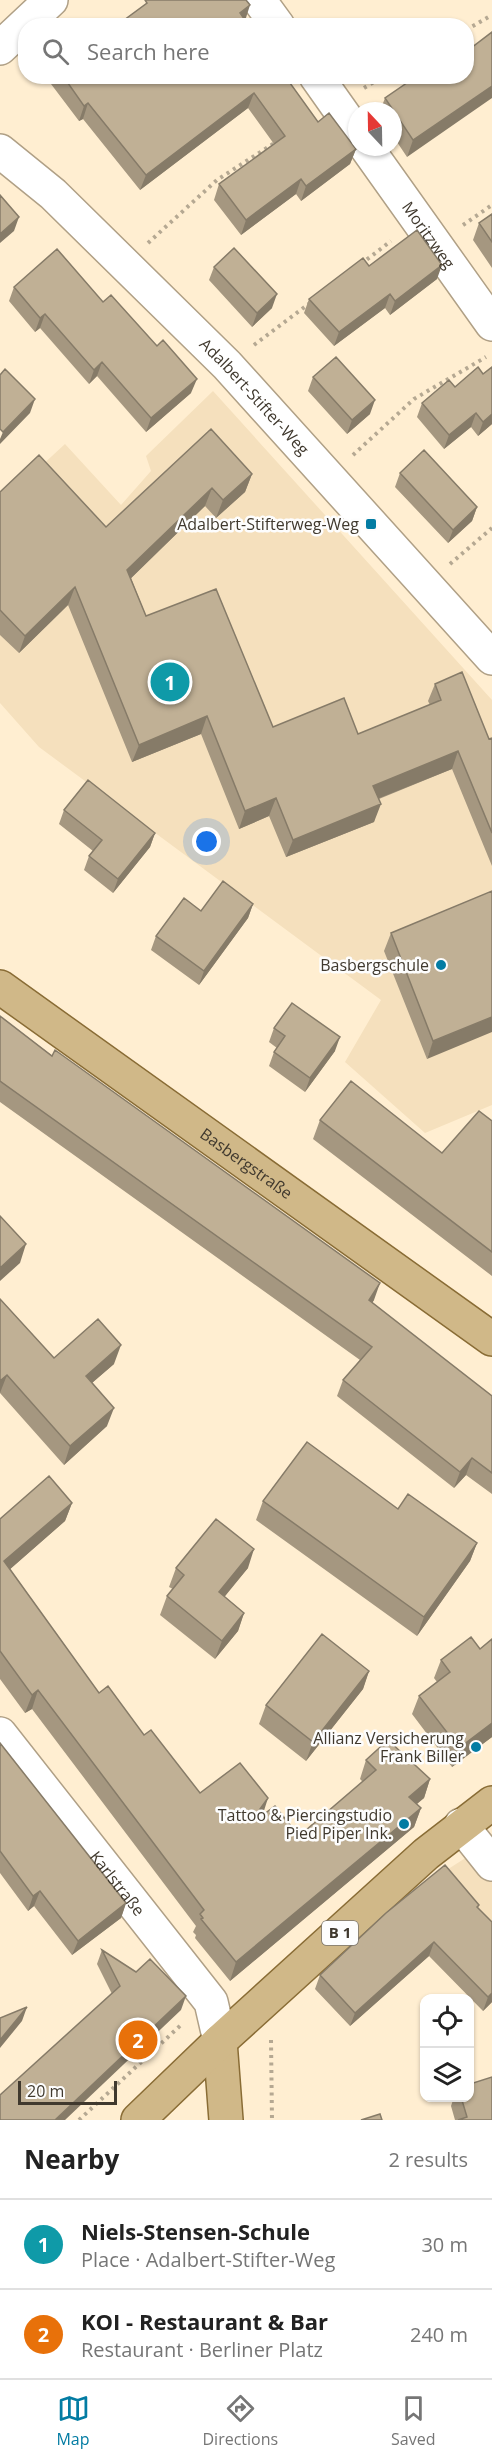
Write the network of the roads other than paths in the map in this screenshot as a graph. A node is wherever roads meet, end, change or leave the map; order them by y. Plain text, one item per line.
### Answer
1 (51, 0) edge
2 (259, 0) edge
3 (32, 18) edge
4 (272, 18) edge
5 (18, 31) edge
6 (0, 48) edge
7 (322, 84) edge
8 (348, 121) edge
9 (0, 151) edge
10 (372, 156) edge
11 (492, 324) edge
12 (492, 658) edge
13 (0, 987) edge
14 (492, 1339) edge
15 (0, 1734) edge
16 (492, 1803) edge
17 (461, 1825) junction
18 (492, 1864) edge
19 (220, 2041) junction
20 (138, 2120) edge
21 (226, 2120) edge

1 - 3 street
2 - 4 street
5 - 6 street
7 - 8 street
9 - 12 street, Adalbert-Stifter-Weg
10 - 11 street, Moritzweg
13 - 14 main road, Basbergstraße
15 - 19 street, Karlstraße
16 - 17 main road, B 1
17 - 18 street
17 - 19 main road, B 1
19 - 20 main road, B 1
19 - 21 main road

